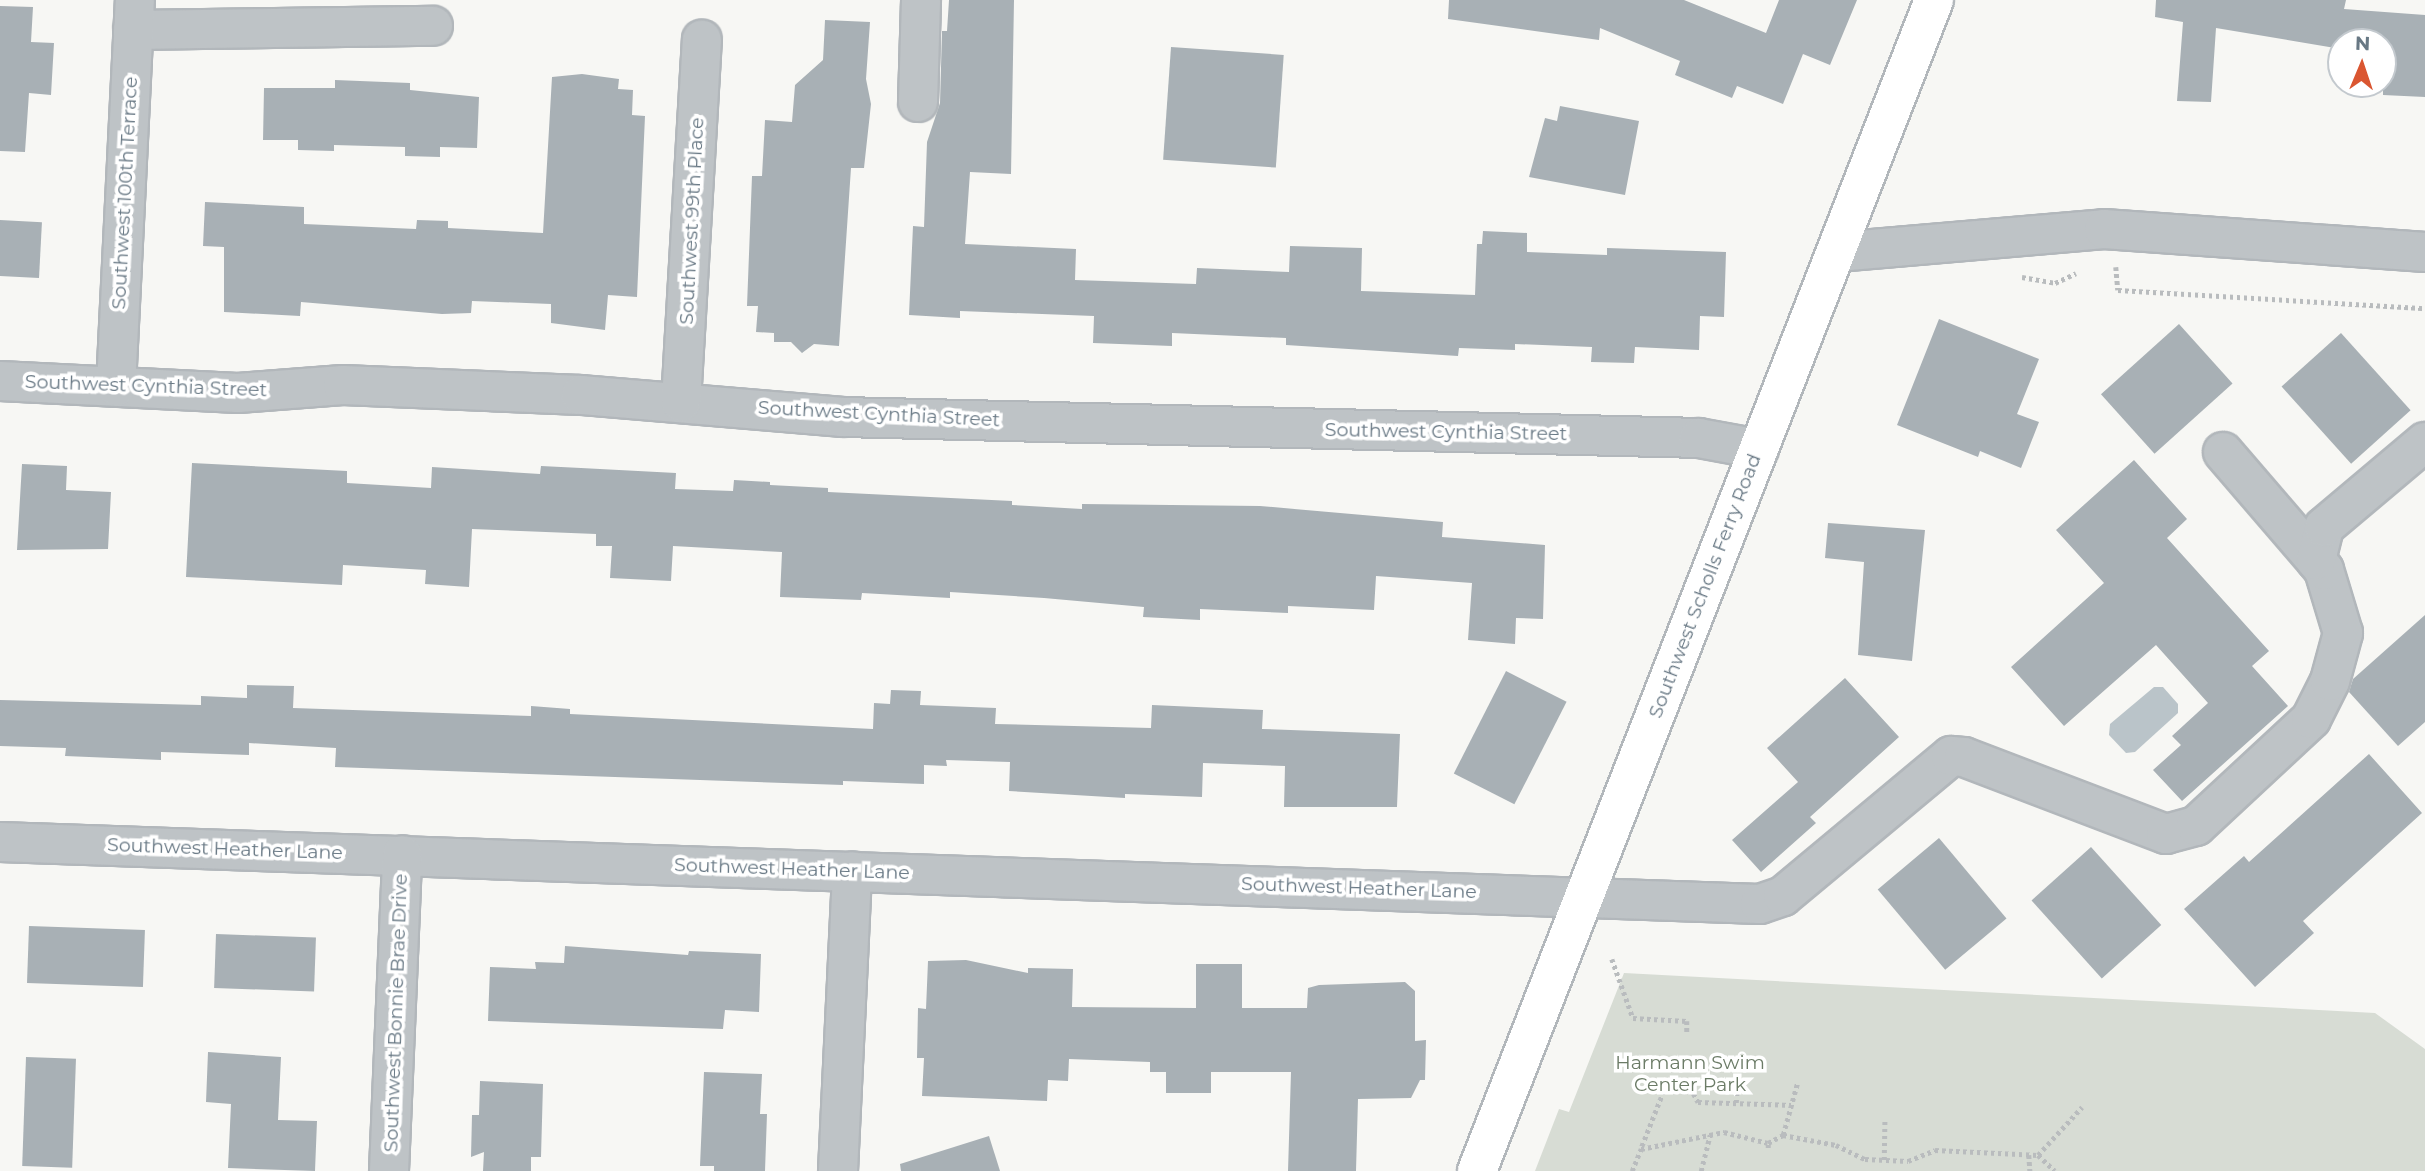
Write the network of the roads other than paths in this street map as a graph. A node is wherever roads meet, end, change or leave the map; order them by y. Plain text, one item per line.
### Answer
1 (921, 0) edge
2 (1934, 0) edge
3 (134, 15) edge
4 (433, 26) dead end
5 (702, 40) dead end
6 (918, 102) dead end
7 (1837, 251) junction
8 (2425, 252) edge
9 (0, 381) edge
10 (116, 386) junction
11 (681, 402) junction
12 (2425, 442) edge
13 (1759, 449) junction
14 (2222, 452) dead end
15 (2316, 561) junction
16 (0, 842) edge
17 (402, 855) junction
18 (852, 871) junction
19 (1584, 897) junction
20 (389, 1171) edge
21 (838, 1171) edge
22 (1477, 1171) edge

1 - 6 street
2 - 7 main road, Southwest Scholls Ferry Road
3 - 4 street
3 - 10 street, Southwest 100th Terrace
5 - 11 street, Southwest 99th Place
7 - 8 street
7 - 13 main road, Southwest Scholls Ferry Road
9 - 10 street, Southwest Cynthia Street
10 - 11 street, Southwest Cynthia Street
11 - 13 street, Southwest Cynthia Street
12 - 15 street
13 - 19 main road, Southwest Scholls Ferry Road
14 - 15 street
15 - 19 street, Southwest Heather Lane
16 - 17 street, Southwest Heather Lane
17 - 18 street, Southwest Heather Lane
17 - 20 street, Southwest Bonnie Brae Drive
18 - 19 street, Southwest Heather Lane
18 - 21 street
19 - 22 main road, Southwest Scholls Ferry Road

